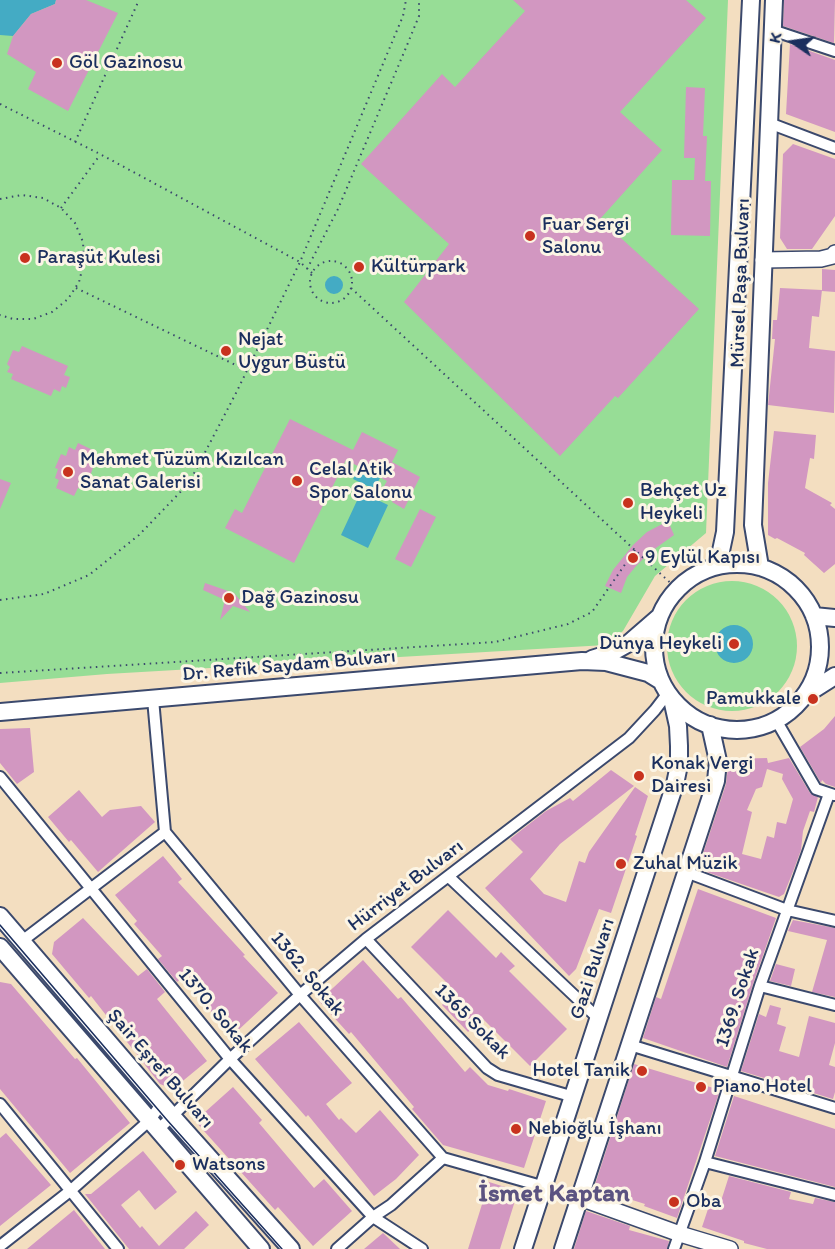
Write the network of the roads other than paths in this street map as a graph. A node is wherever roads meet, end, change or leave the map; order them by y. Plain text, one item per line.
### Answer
1 (751, 0) edge
2 (774, 0) edge
3 (772, 30) junction
4 (835, 51) edge
5 (769, 123) junction
6 (835, 148) edge
7 (834, 255) edge
8 (763, 260) junction
9 (718, 565) junction
10 (760, 567) junction
11 (814, 616) junction
12 (659, 617) junction
13 (835, 618) edge
14 (582, 662) junction
15 (835, 676) edge
16 (667, 691) junction
17 (804, 695) junction
18 (153, 699) junction
19 (0, 712) edge
20 (776, 720) junction
21 (710, 725) junction
22 (0, 777) edge
23 (832, 794) edge
24 (165, 832) junction
25 (686, 872) junction
26 (449, 877) junction
27 (90, 887) junction
28 (788, 910) junction
29 (0, 916) edge
30 (835, 921) edge
31 (366, 939) junction
32 (22, 941) junction
33 (2, 955) edge
34 (760, 986) junction
35 (300, 995) junction
36 (835, 1005) edge
37 (598, 1019) junction
38 (630, 1045) junction
39 (230, 1059) junction
40 (732, 1077) junction
41 (574, 1097) junction
42 (0, 1104) edge
43 (835, 1108) edge
44 (167, 1109) junction
45 (154, 1125) junction
46 (443, 1158) junction
47 (705, 1162) junction
48 (544, 1187) junction
49 (70, 1191) junction
50 (835, 1195) edge
51 (580, 1198) junction
52 (373, 1217) junction
53 (680, 1234) junction
54 (0, 1246) edge
55 (118, 1249) edge
56 (261, 1249) edge
57 (291, 1249) edge
58 (337, 1249) edge
59 (422, 1249) edge
60 (523, 1249) edge
61 (563, 1249) edge
62 (674, 1249) edge
63 (730, 1249) edge

1 - 9 main road, Mürsel Paşa Bulvarı
2 - 3 main road, Mürsel Paşa Bulvarı
3 - 4 street
3 - 5 main road, Mürsel Paşa Bulvarı
5 - 6 street
5 - 8 main road, Mürsel Paşa Bulvarı
7 - 8 street
8 - 10 main road, Mürsel Paşa Bulvarı
9 - 10 main road
9 - 12 main road
10 - 11 main road
11 - 13 main road
11 - 17 main road
12 - 14 main road
12 - 16 main road
14 - 16 main road
14 - 18 main road, Dr. Refik Saydam Bulvarı
15 - 17 main road
16 - 21 main road
16 - 26 street, Hürriyet Bulvarı
16 - 37 main road, Gazi Bulvarı
17 - 20 main road
18 - 19 main road, Dr. Refik Saydam Bulvarı
18 - 24 street
20 - 21 main road
20 - 23 street
21 - 25 main road
22 - 27 street, 1370. Sokak
23 - 28 street, 1369. Sokak
24 - 27 street
24 - 35 street, 1362. Sokak
25 - 28 street
25 - 38 main road
26 - 31 street, Hürriyet Bulvarı
26 - 37 street
27 - 32 street
27 - 39 street, 1370. Sokak
28 - 30 street
28 - 34 street, 1369. Sokak
29 - 32 main road, Şair Eşref Bulvarı
31 - 35 street, Hürriyet Bulvarı
31 - 41 street, 1365 Sokak
32 - 44 main road, Şair Eşref Bulvarı
33 - 45 main road
34 - 36 street
34 - 40 street, 1369. Sokak
35 - 39 street, Hürriyet Bulvarı
35 - 46 street, 1362. Sokak
37 - 41 main road, Gazi Bulvarı
38 - 40 street
38 - 51 main road
39 - 44 street, Hürriyet Bulvarı
39 - 52 street, 1370. Sokak
40 - 43 street
40 - 47 street, 1369. Sokak
41 - 48 main road, Gazi Bulvarı
42 - 49 street
44 - 45 street, Hürriyet Bulvarı
44 - 57 main road, Şair Eşref Bulvarı
45 - 49 street, Hürriyet Bulvarı
45 - 56 main road
46 - 48 street
46 - 52 street
47 - 50 street
47 - 53 street, 1369. Sokak
48 - 60 main road, Gazi Bulvarı
49 - 54 street, Hürriyet Bulvarı
49 - 55 street
51 - 53 street
51 - 61 main road
52 - 58 street
52 - 59 street, 1370. Sokak
53 - 62 street, 1369. Sokak
53 - 63 street

